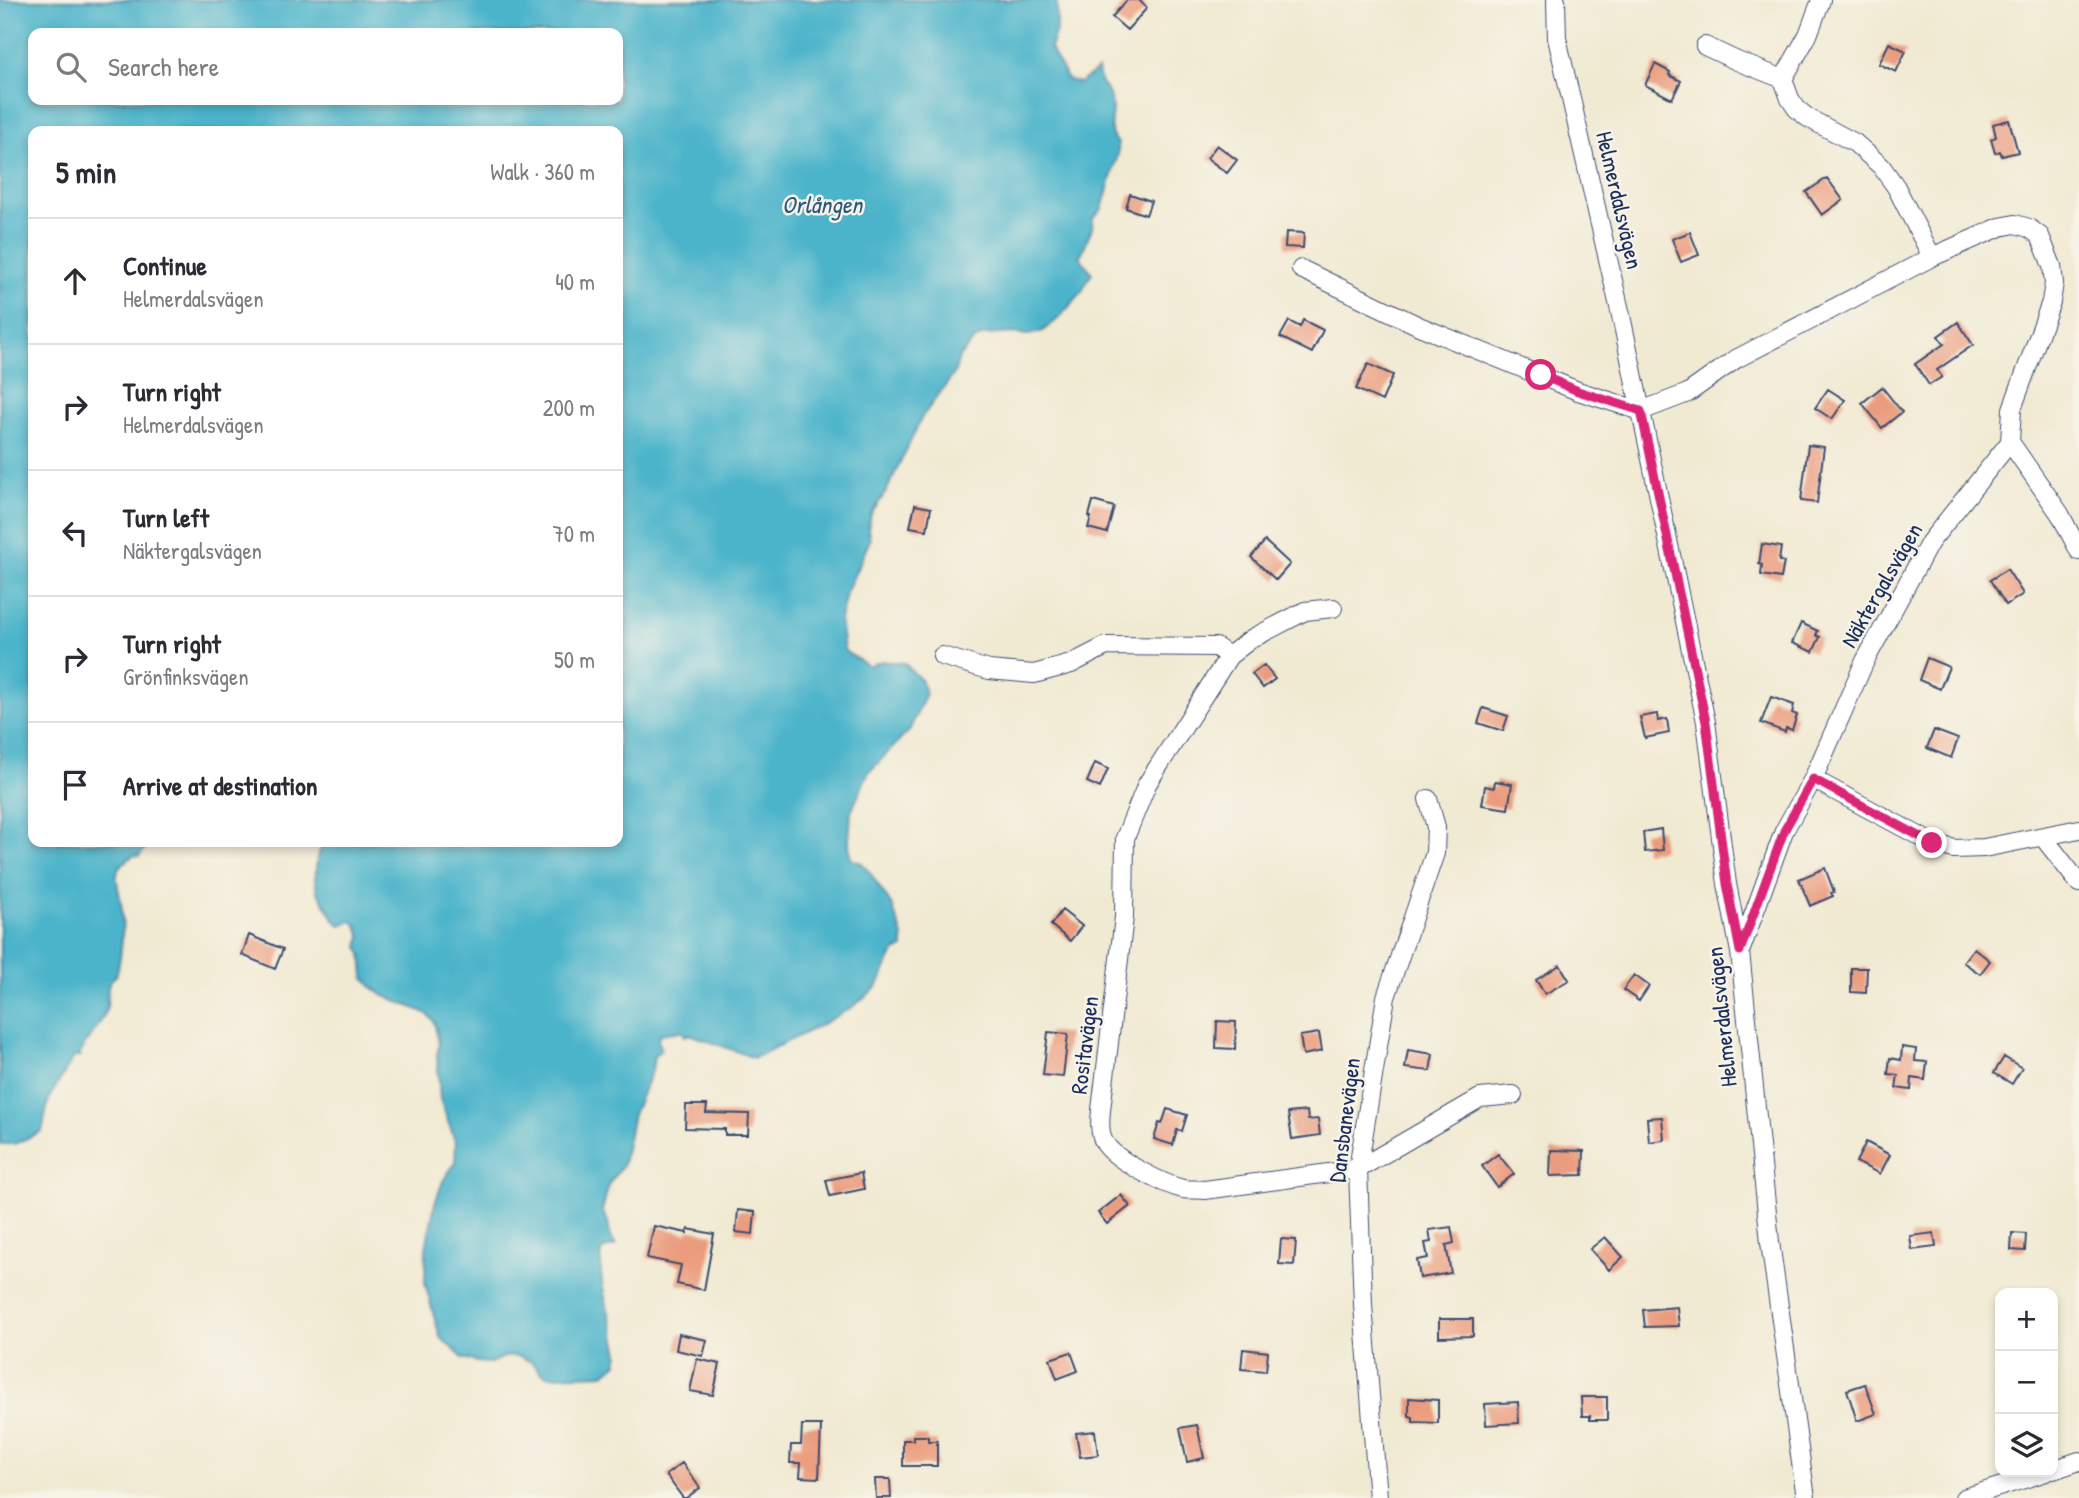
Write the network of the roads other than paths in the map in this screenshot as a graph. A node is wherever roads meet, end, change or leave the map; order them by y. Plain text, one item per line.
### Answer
1 (1556, 0) edge
2 (1821, 0) edge
3 (1705, 46) dead end
4 (1783, 79) junction
5 (1932, 257) junction
6 (1301, 269) dead end
7 (1641, 411) junction
8 (2010, 442) junction
9 (2079, 551) edge
10 (1334, 608) dead end
11 (943, 656) dead end
12 (1229, 656) junction
13 (1813, 779) junction
14 (1428, 799) dead end
15 (2079, 829) edge
16 (2043, 837) junction
17 (2079, 883) edge
18 (1740, 951) junction
19 (1513, 1095) dead end
20 (1358, 1169) junction
21 (2079, 1461) edge
22 (2058, 1468) edge
23 (2030, 1477) edge
24 (1378, 1498) edge
25 (1806, 1498) edge
26 (1964, 1498) edge

1 - 7 street, Helmerdalsvägen
2 - 4 street
3 - 4 street
4 - 5 street
5 - 7 street
5 - 8 street
6 - 7 street
7 - 18 street, Helmerdalsvägen
8 - 9 street
8 - 13 street, Näktergalsvägen
10 - 12 street, Rositavägen
11 - 12 street
12 - 20 street, Rositavägen
13 - 16 street
13 - 18 street, Näktergalsvägen
14 - 20 street, Dansbanevägen
15 - 16 street
16 - 17 street
18 - 25 street, Helmerdalsvägen
19 - 20 street, Rositavägen
20 - 24 street, Dansbanevägen
21 - 22 street
23 - 26 street

